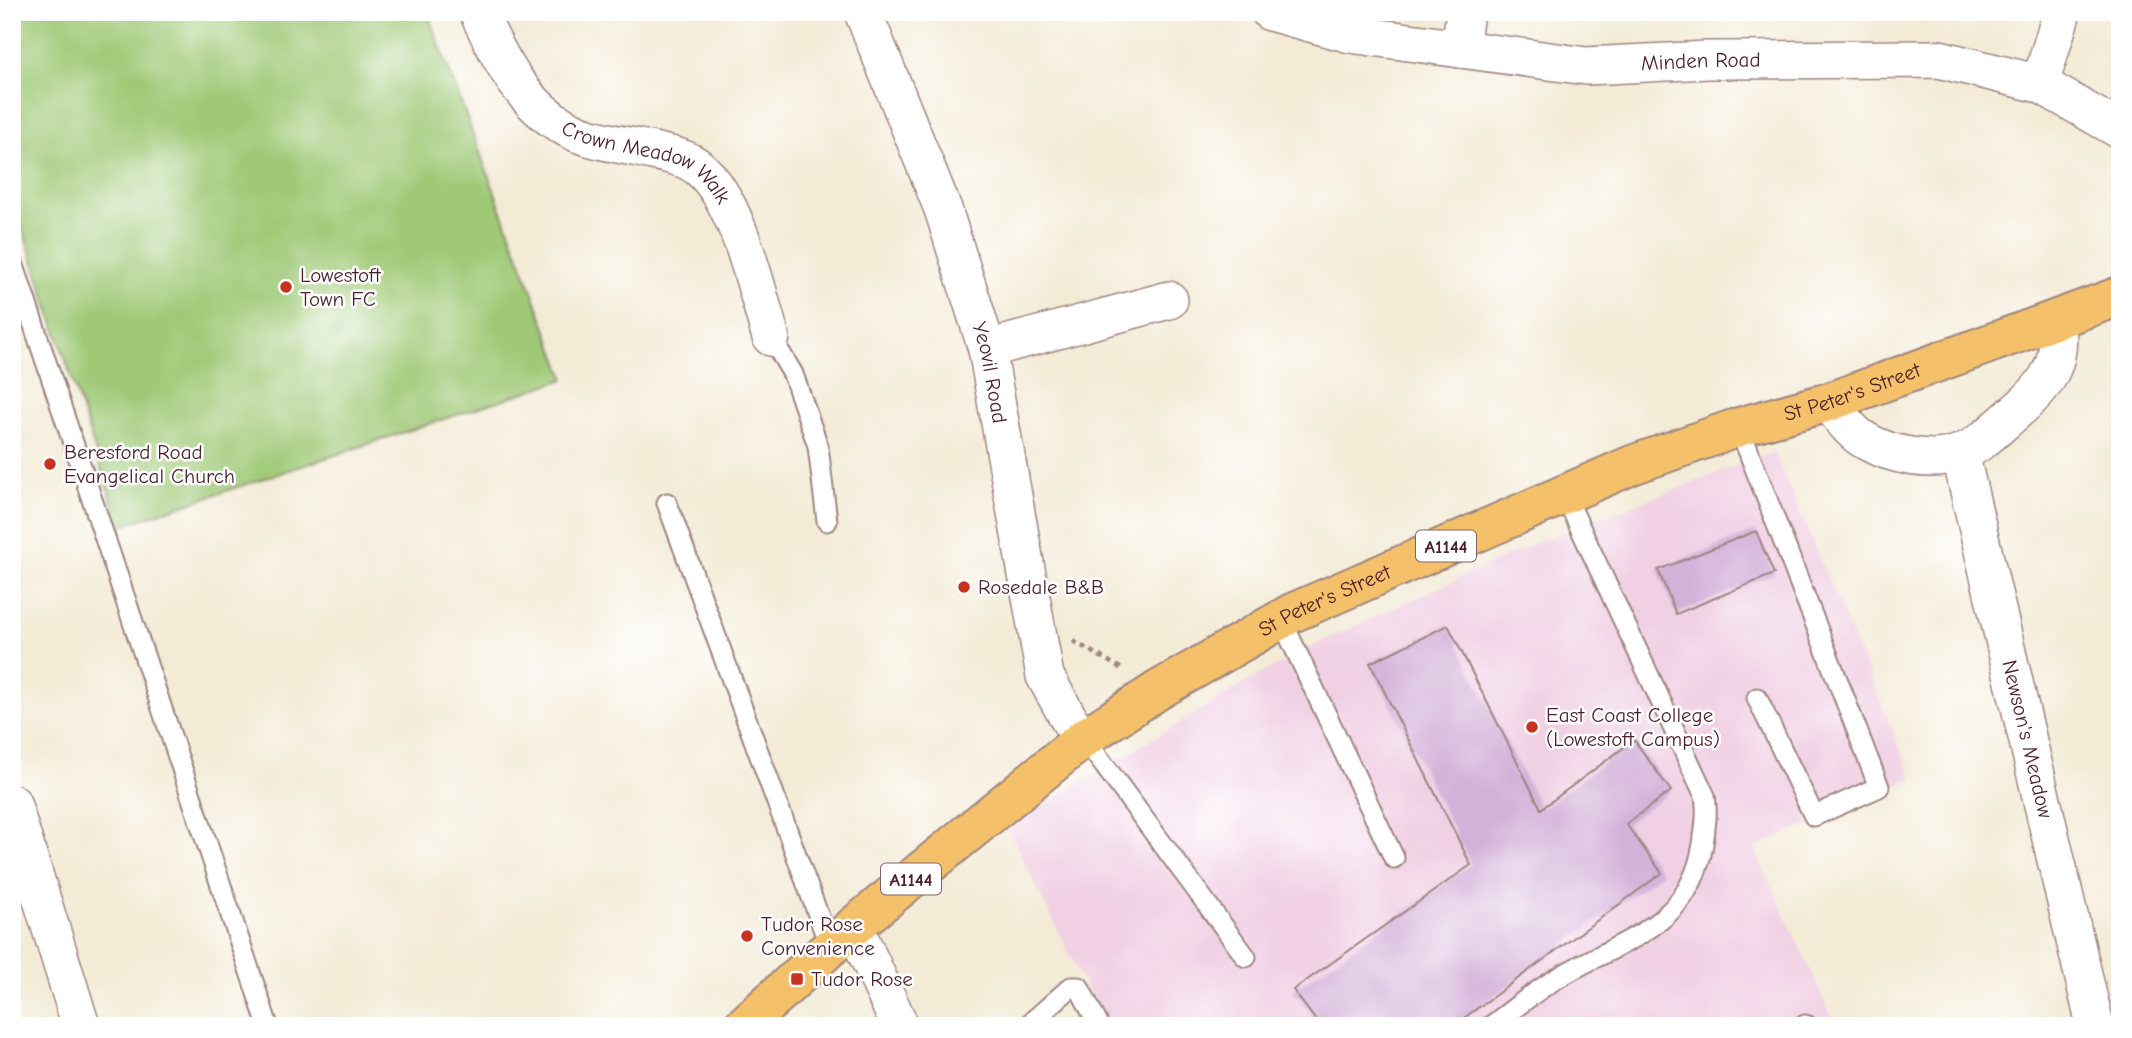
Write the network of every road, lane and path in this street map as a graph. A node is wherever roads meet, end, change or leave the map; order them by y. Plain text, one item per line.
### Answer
1 (478, 12) edge
2 (863, 12) edge
3 (1270, 12) edge
4 (1465, 12) edge
5 (2062, 12) edge
6 (1460, 50) junction
7 (2040, 83) junction
8 (2120, 130) edge
9 (12, 260) edge
10 (2120, 296) edge
11 (1169, 300) dead end
12 (2056, 319) junction
13 (771, 337) joint
14 (987, 349) junction
15 (1829, 402) junction
16 (1739, 427) junction
17 (1961, 453) junction
18 (1564, 493) junction
19 (667, 503) dead end
20 (827, 521) dead end
21 (1281, 619) junction
22 (1038, 637) junction
23 (1160, 689) junction
24 (1757, 698) dead end
25 (1084, 738) junction
26 (12, 803) edge
27 (1394, 858) dead end
28 (842, 937) junction
29 (1246, 957) dead end
30 (2095, 1025) edge
31 (81, 1026) edge
32 (268, 1026) edge
33 (743, 1026) edge
34 (900, 1026) edge
35 (1027, 1026) edge
36 (1098, 1026) edge
37 (1491, 1026) edge

1 - 13 street, Crown Meadow Walk
2 - 14 street, Yeovil Road
3 - 6 street, Minden Road
4 - 6 street
5 - 7 street
6 - 7 street, Minden Road
7 - 8 street, Minden Road
9 - 32 lane
10 - 12 main road, St Peter's Street / A1144
11 - 14 street
12 - 15 main road, St Peter's Street / A1144
12 - 17 street
13 - 20 lane
14 - 22 street, Yeovil Road
15 - 16 main road, St Peter's Street / A1144
15 - 17 street
16 - 18 main road, St Peter's Street / A1144
16 - 24 lane
17 - 30 street, Newson's Meadow
18 - 21 main road, St Peter's Street / A1144
18 - 37 lane
19 - 28 lane
21 - 23 main road, St Peter's Street / A1144
21 - 27 lane
22 - 23 path
22 - 25 street, Yeovil Road
23 - 25 main road, St Peter's Street / A1144
25 - 28 main road, St Peter's Street / A1144
25 - 29 lane
26 - 31 street
28 - 33 main road, St Peter's Street / A1144
28 - 34 street
35 - 36 lane

